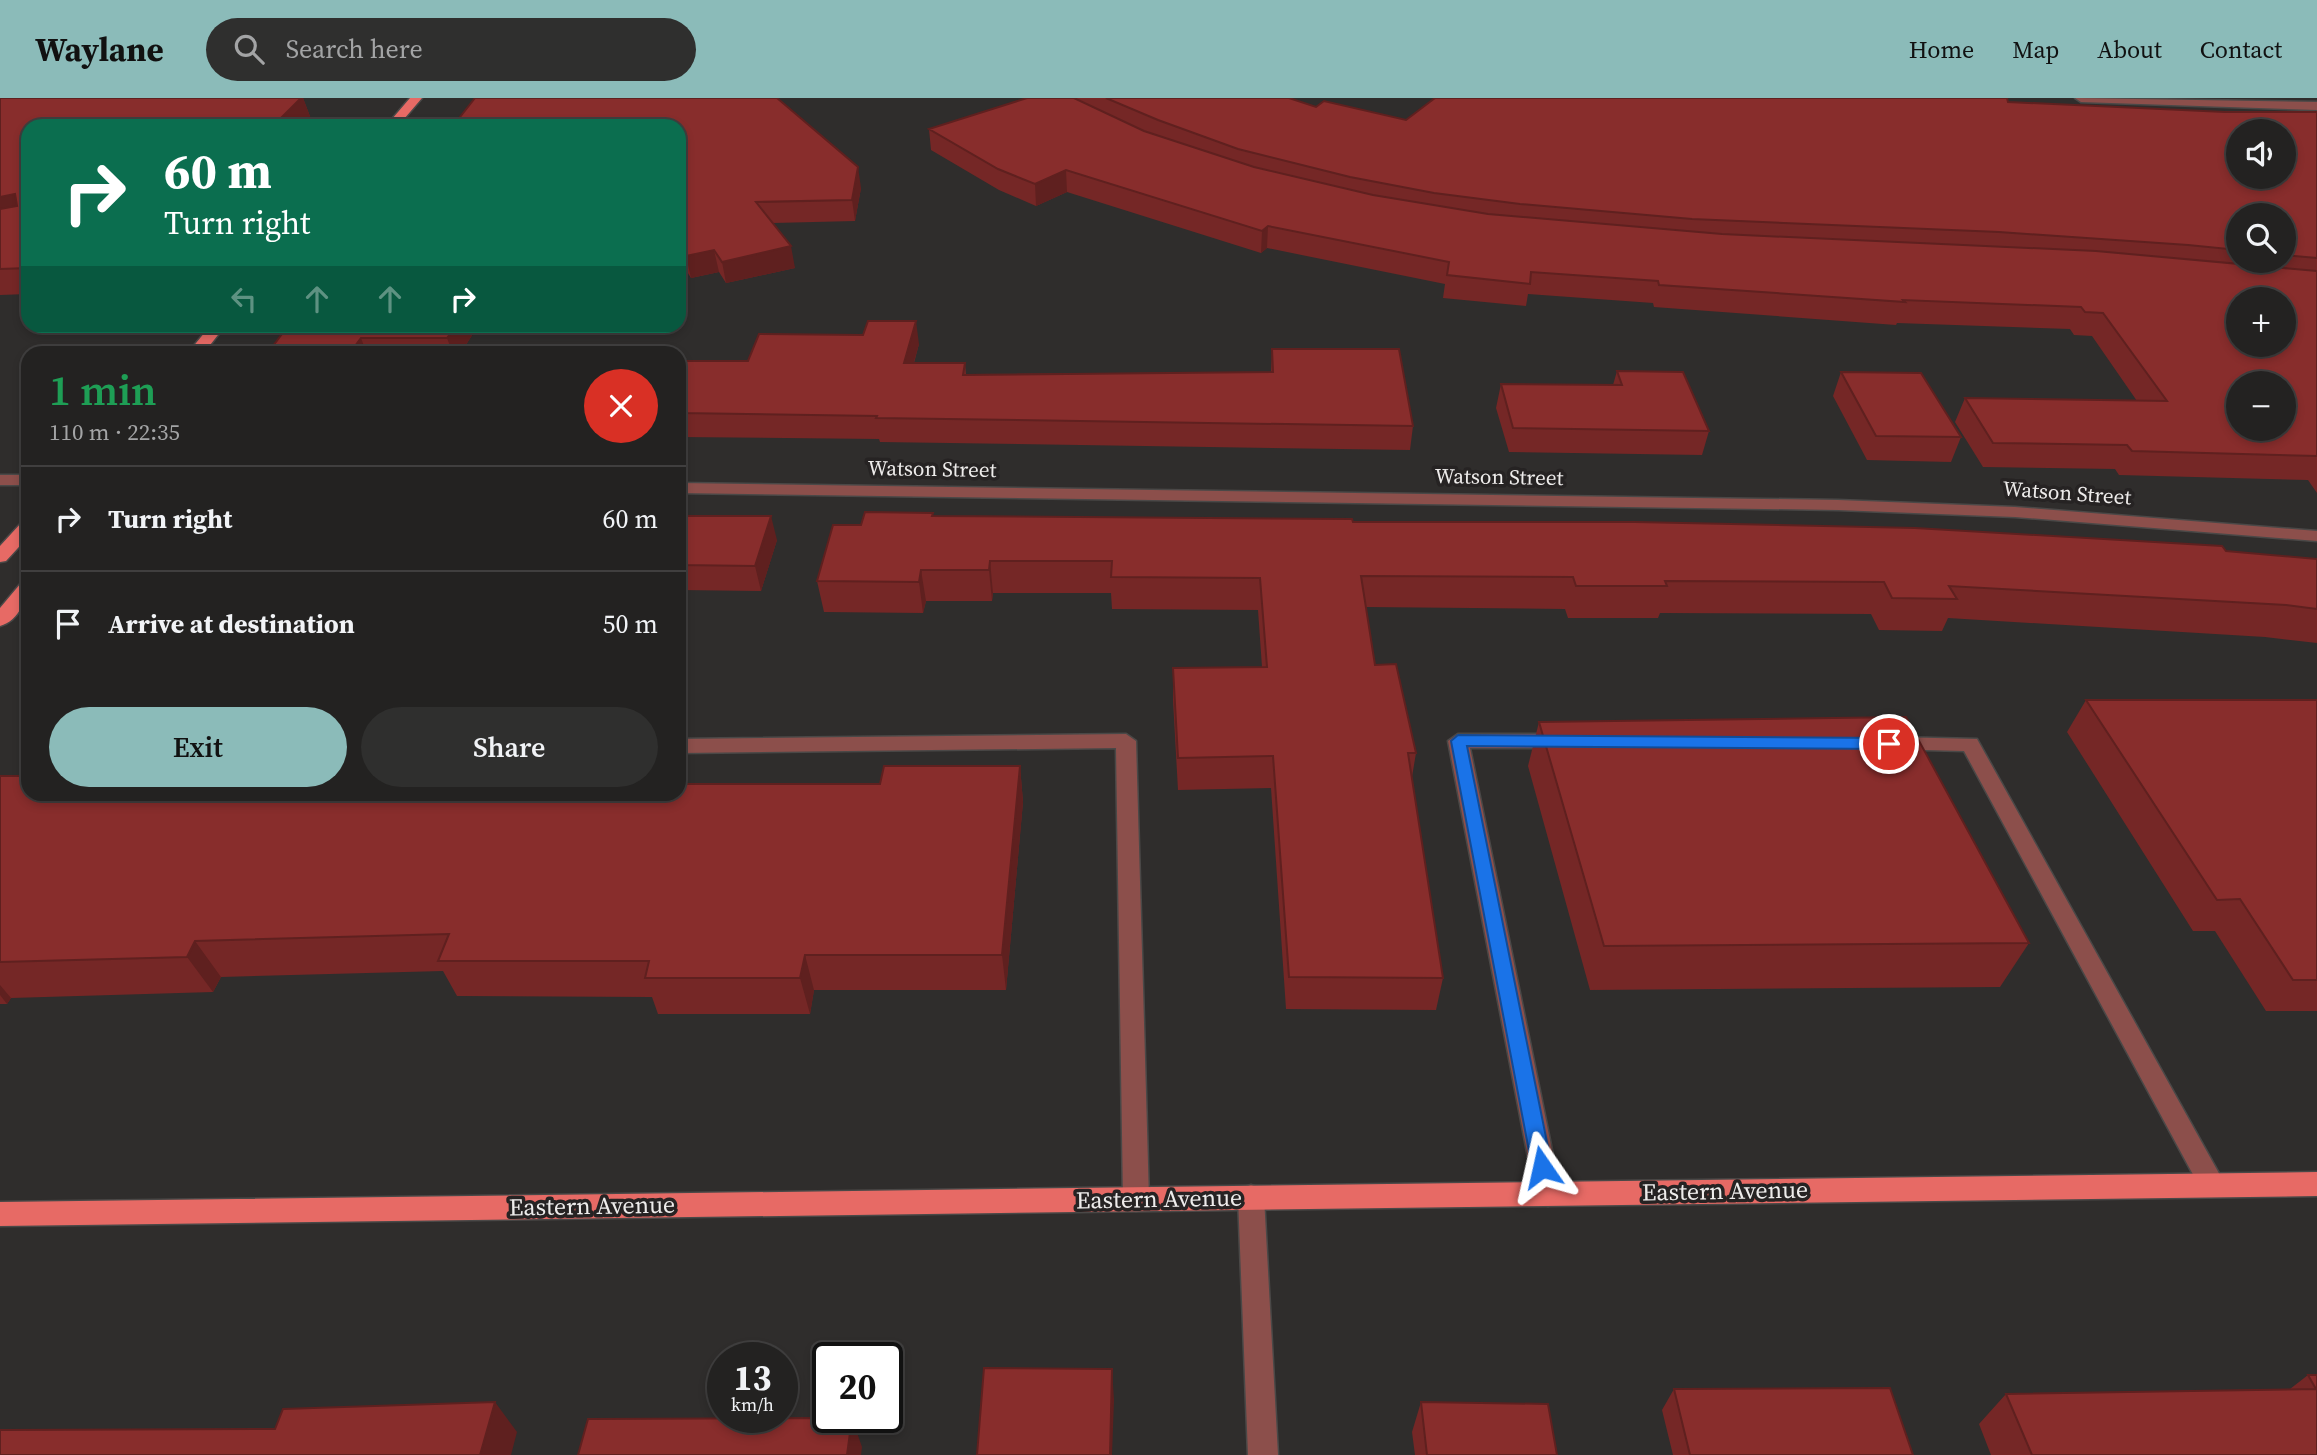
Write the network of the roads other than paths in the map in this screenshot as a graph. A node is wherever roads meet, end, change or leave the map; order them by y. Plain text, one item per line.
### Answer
1 (416, 98) edge
2 (2081, 98) edge
3 (2317, 106) edge
4 (398, 119) edge
5 (0, 480) edge
6 (21, 480) edge
7 (686, 488) edge
8 (21, 534) edge
9 (2317, 536) edge
10 (0, 557) edge
11 (21, 595) edge
12 (0, 620) edge
13 (1583, 742) edge
14 (1873, 744) edge
15 (686, 746) edge
16 (2317, 1184) edge
17 (2212, 1185) junction
18 (1548, 1194) junction
19 (1251, 1198) junction
20 (1136, 1199) junction
21 (0, 1213) edge
22 (1263, 1455) edge

1 - 4 main road
2 - 3 street
5 - 6 street
7 - 9 street, Watson Street
8 - 10 main road
11 - 12 main road
13 - 18 street
14 - 17 street
15 - 20 street
16 - 17 main road, Eastern Avenue
17 - 18 main road, Eastern Avenue
18 - 19 main road, Eastern Avenue
19 - 20 main road, Eastern Avenue
19 - 22 street
20 - 21 main road, Eastern Avenue

